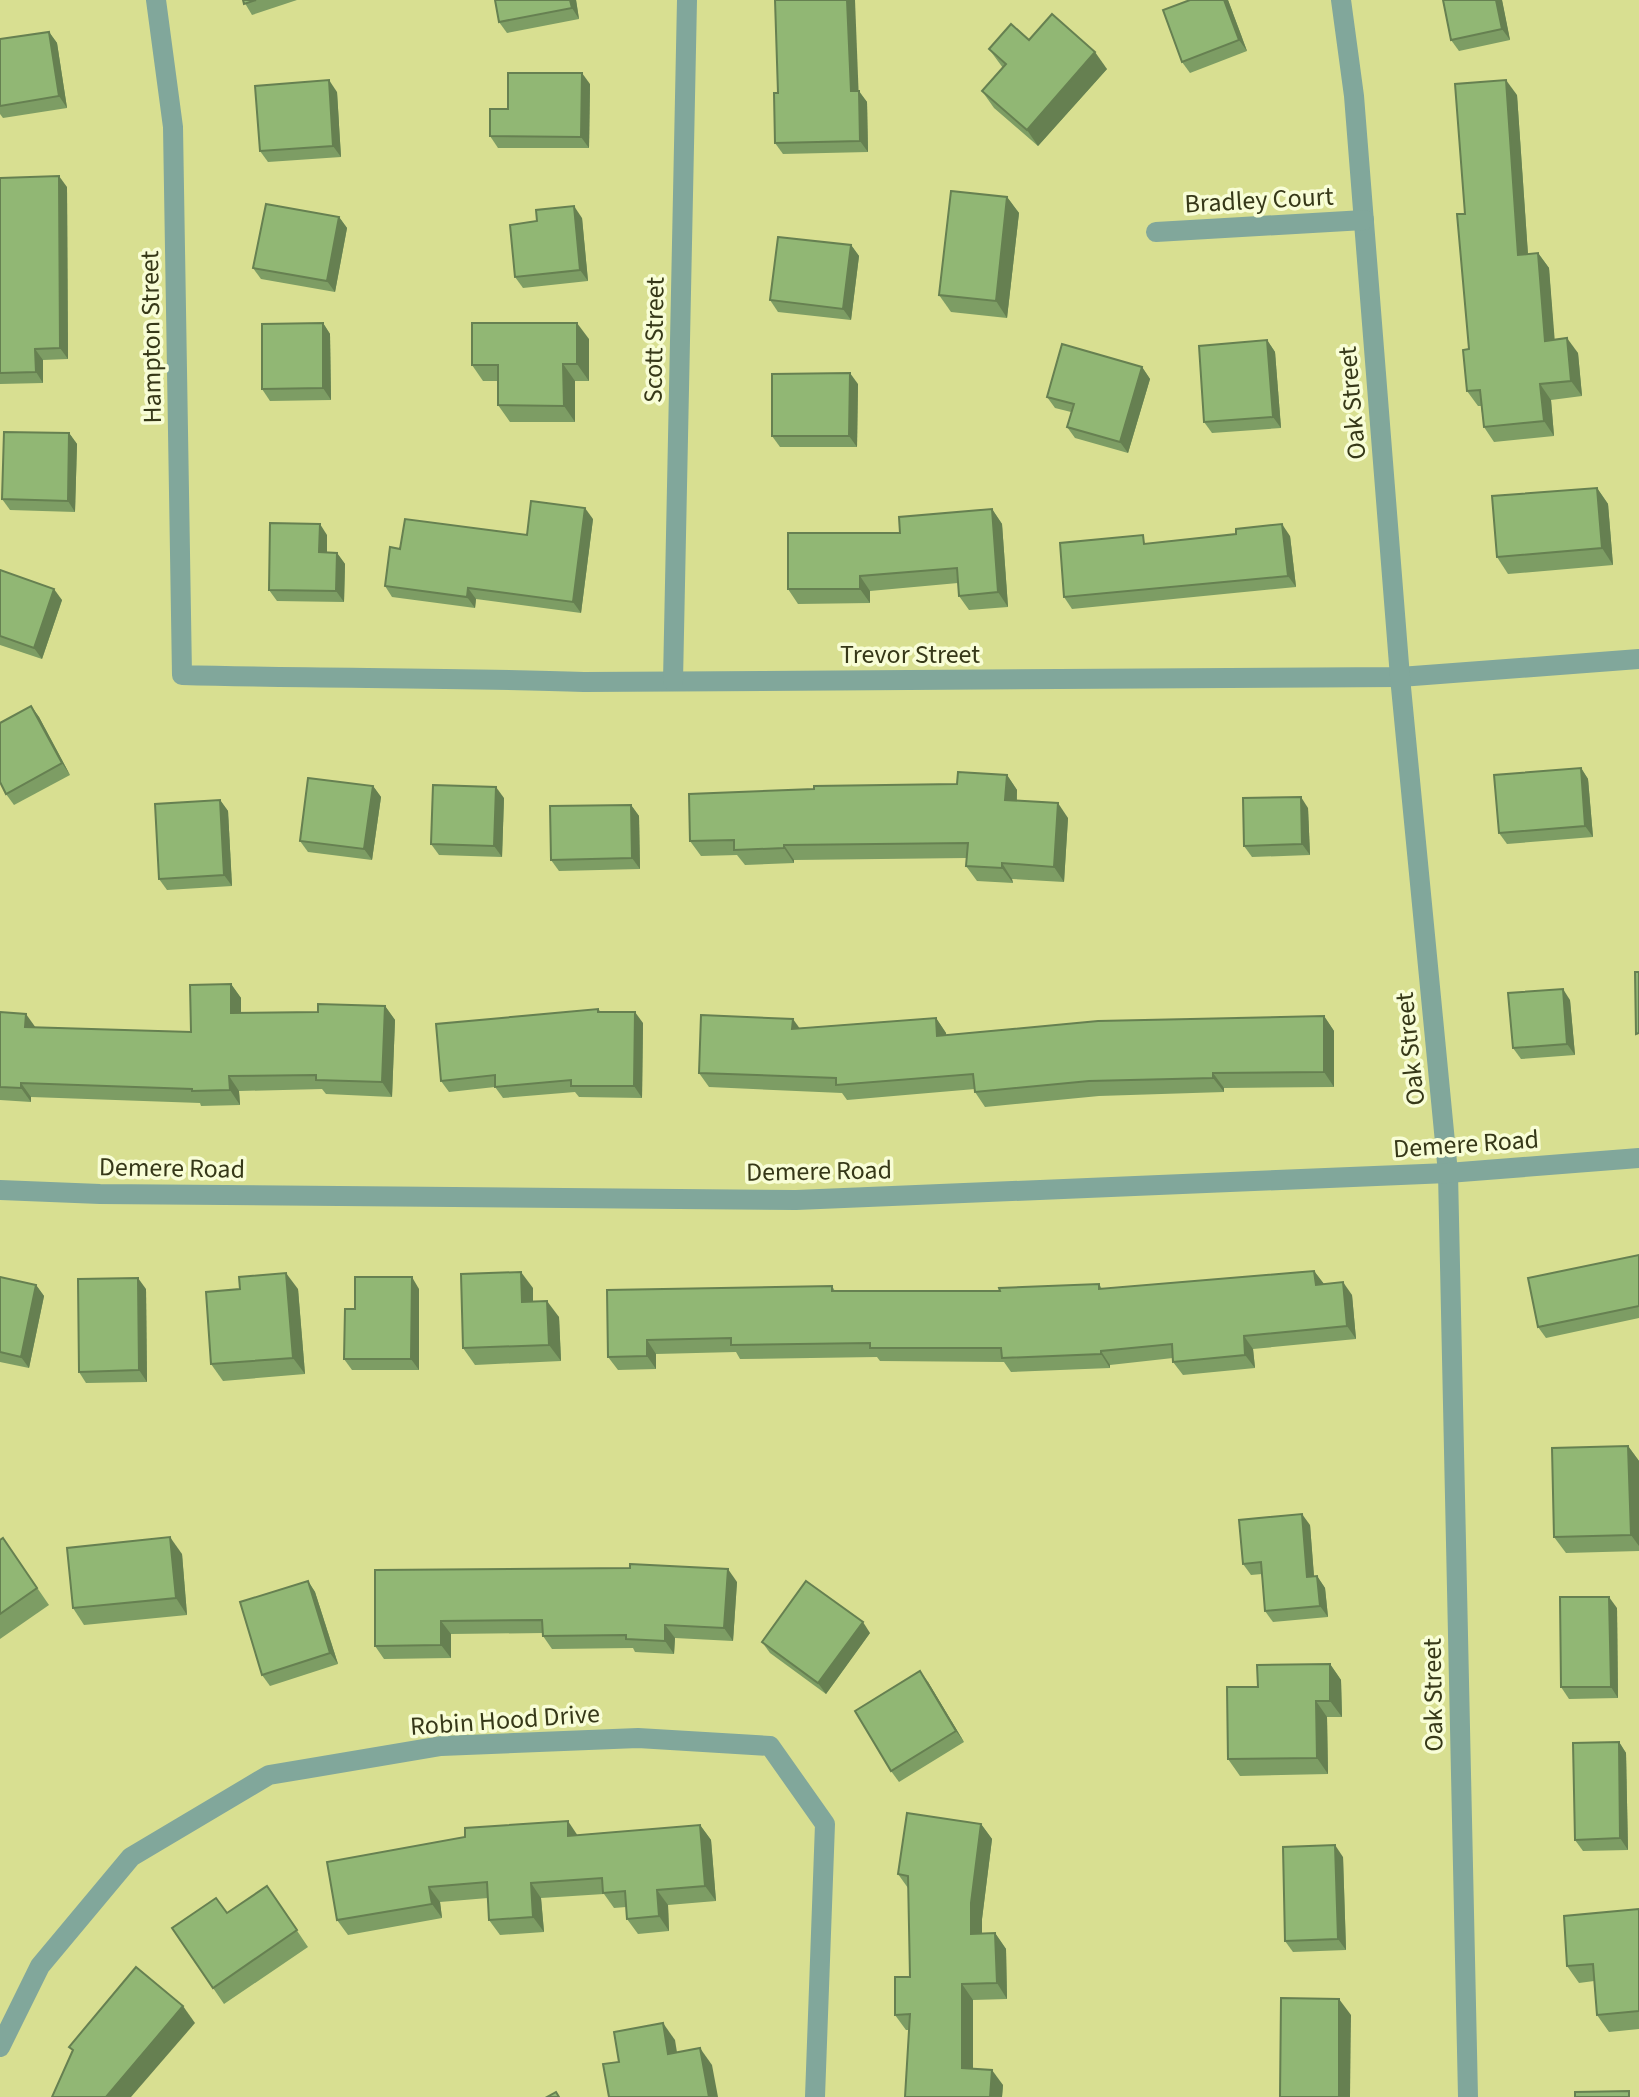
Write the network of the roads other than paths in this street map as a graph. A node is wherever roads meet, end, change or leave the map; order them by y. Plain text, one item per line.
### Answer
1 (156, 0) edge
2 (687, 0) edge
3 (1341, 0) edge
4 (1364, 220) junction
5 (1156, 232) dead end
6 (1639, 659) edge
7 (182, 675) joint
8 (1400, 677) junction
9 (673, 681) junction
10 (1639, 1158) edge
11 (1448, 1173) junction
12 (0, 1190) edge
13 (0, 2047) edge
14 (815, 2097) edge
15 (1468, 2097) edge

1 - 7 street, Hampton Street
2 - 9 street, Scott Street
3 - 4 street, Oak Street
4 - 5 street, Bradley Court
4 - 8 street, Oak Street
6 - 8 street, Trevor Street
7 - 9 street, Trevor Street
8 - 9 street, Trevor Street
8 - 11 street, Oak Street
10 - 11 street, Demere Road
11 - 12 street, Demere Road
11 - 15 street, Oak Street
13 - 14 street, Robin Hood Drive

